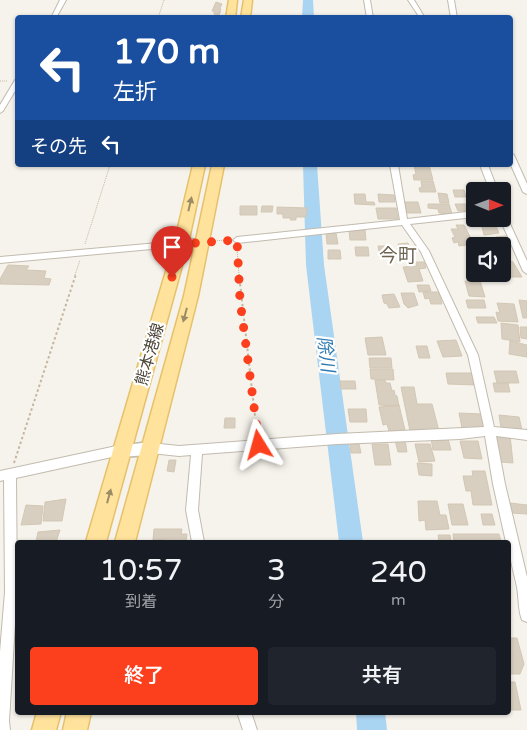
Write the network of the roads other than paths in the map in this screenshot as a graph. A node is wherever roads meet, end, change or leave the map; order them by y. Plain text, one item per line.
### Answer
1 (63, 0) edge
2 (234, 0) edge
3 (248, 0) edge
4 (367, 0) edge
5 (411, 0) edge
6 (451, 0) edge
7 (55, 15) edge
8 (231, 15) edge
9 (246, 15) edge
10 (370, 15) edge
11 (421, 15) edge
12 (454, 15) edge
13 (15, 85) edge
14 (0, 111) edge
15 (513, 162) edge
16 (199, 167) edge
17 (218, 167) edge
18 (394, 167) edge
19 (485, 167) edge
20 (491, 182) edge
21 (527, 192) edge
22 (466, 215) edge
23 (404, 222) junction
24 (508, 228) edge
25 (237, 240) road end
26 (203, 242) junction
27 (181, 244) junction
28 (0, 260) edge
29 (527, 271) edge
30 (490, 431) junction
31 (527, 435) edge
32 (151, 448) junction
33 (121, 450) junction
34 (197, 450) junction
35 (5, 475) edge
36 (97, 540) edge
37 (126, 540) edge
38 (198, 540) edge
39 (527, 615) edge
40 (47, 715) edge
41 (78, 715) edge
42 (245, 715) edge
43 (2, 730) edge
44 (44, 730) edge
45 (74, 730) edge
46 (250, 730) edge

1 - 7 street
2 - 8 main road
3 - 9 main road
4 - 10 street
5 - 11 street
6 - 12 street
13 - 14 street
15 - 21 street
27 -> 16 main road, 熊本港線
17 - 26 main road, 熊本港線
18 - 23 street
19 - 20 street
22 - 23 street
23 - 25 street
23 - 30 street
24 - 29 street
26 - 27 street
26 -> 32 main road, 熊本港線
27 - 28 street
27 - 33 main road, 熊本港線
30 - 31 street
30 - 34 street
30 - 39 street
32 - 33 street
32 - 34 street
32 - 37 main road, 熊本港線
33 - 35 street
36 -> 33 main road, 熊本港線
34 - 38 street
35 - 43 street
40 - 44 main road
41 - 45 main road
42 - 46 street

